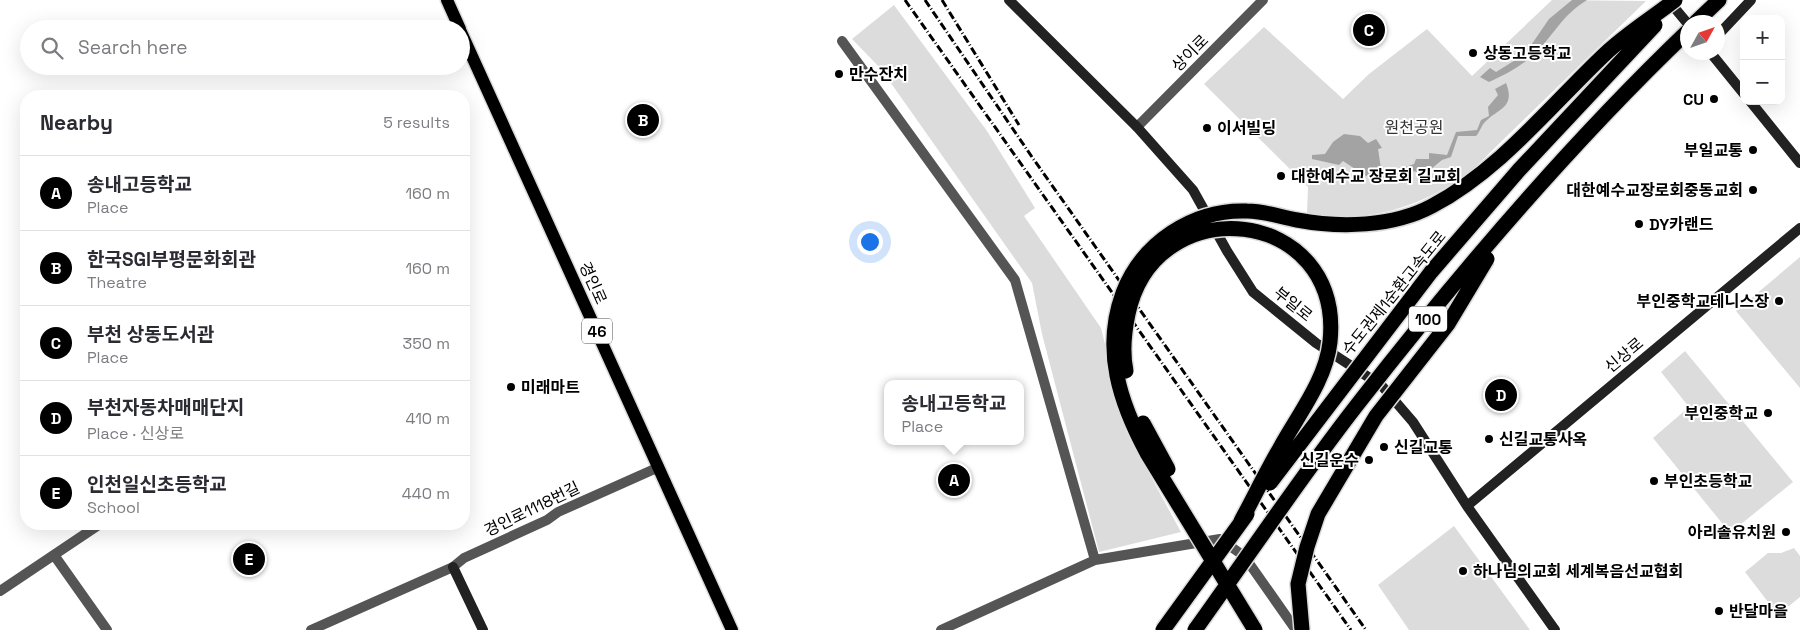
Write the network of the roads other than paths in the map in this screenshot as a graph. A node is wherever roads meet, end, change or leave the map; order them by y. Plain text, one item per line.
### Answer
1 (447, 0) edge
2 (1010, 0) edge
3 (1263, 0) edge
4 (1668, 0) edge
5 (1676, 0) edge
6 (1719, 0) edge
7 (1751, 0) edge
8 (1680, 15) edge
9 (1703, 15) edge
10 (456, 20) edge
11 (1725, 28) edge
12 (1680, 38) edge
13 (842, 41) dead end
14 (470, 52) edge
15 (1716, 60) edge
16 (1740, 89) edge
17 (1753, 105) edge
18 (1137, 127) junction
19 (1800, 163) edge
20 (1516, 211) junction
21 (1800, 228) edge
22 (659, 467) junction
23 (1467, 506) junction
24 (1241, 521) junction
25 (91, 530) edge
26 (54, 555) junction
27 (1095, 560) junction
28 (453, 567) junction
29 (0, 591) edge
30 (107, 630) edge
31 (312, 630) edge
32 (482, 630) edge
33 (732, 630) edge
34 (941, 630) edge
35 (1163, 630) edge
36 (1195, 630) edge
37 (1255, 630) edge
38 (1266, 630) edge
39 (1296, 630) edge
40 (1302, 630) edge
41 (1554, 630) edge

1 - 10 main road, 경인로 / 46
2 - 18 street, 부일로
3 - 18 street, 상이로
4 - 8 street
5 - 24 highway, 수도권제1순환고속도로 / 100, bridge
5 - 37 highway, bridge
6 - 9 highway
7 - 11 street
12 - 20 highway, 100, bridge
13 - 27 street
14 - 22 main road, 경인로 / 46
15 - 16 street
17 - 19 street
18 - 23 street, 부일로
20 - 36 highway, 100, bridge
20 - 40 highway, bridge
21 - 23 street, 신상로
22 - 28 street, 경인로1118번길
22 - 33 main road, 경인로 / 46
23 - 41 street, 부일로
24 - 35 highway, 수도권제1순환고속도로 / 100, bridge
24 - 38 highway, bridge
25 - 26 street
26 - 29 street
26 - 30 street
27 - 34 street
27 - 39 street
28 - 31 street, 경인로1118번길
28 - 32 street

